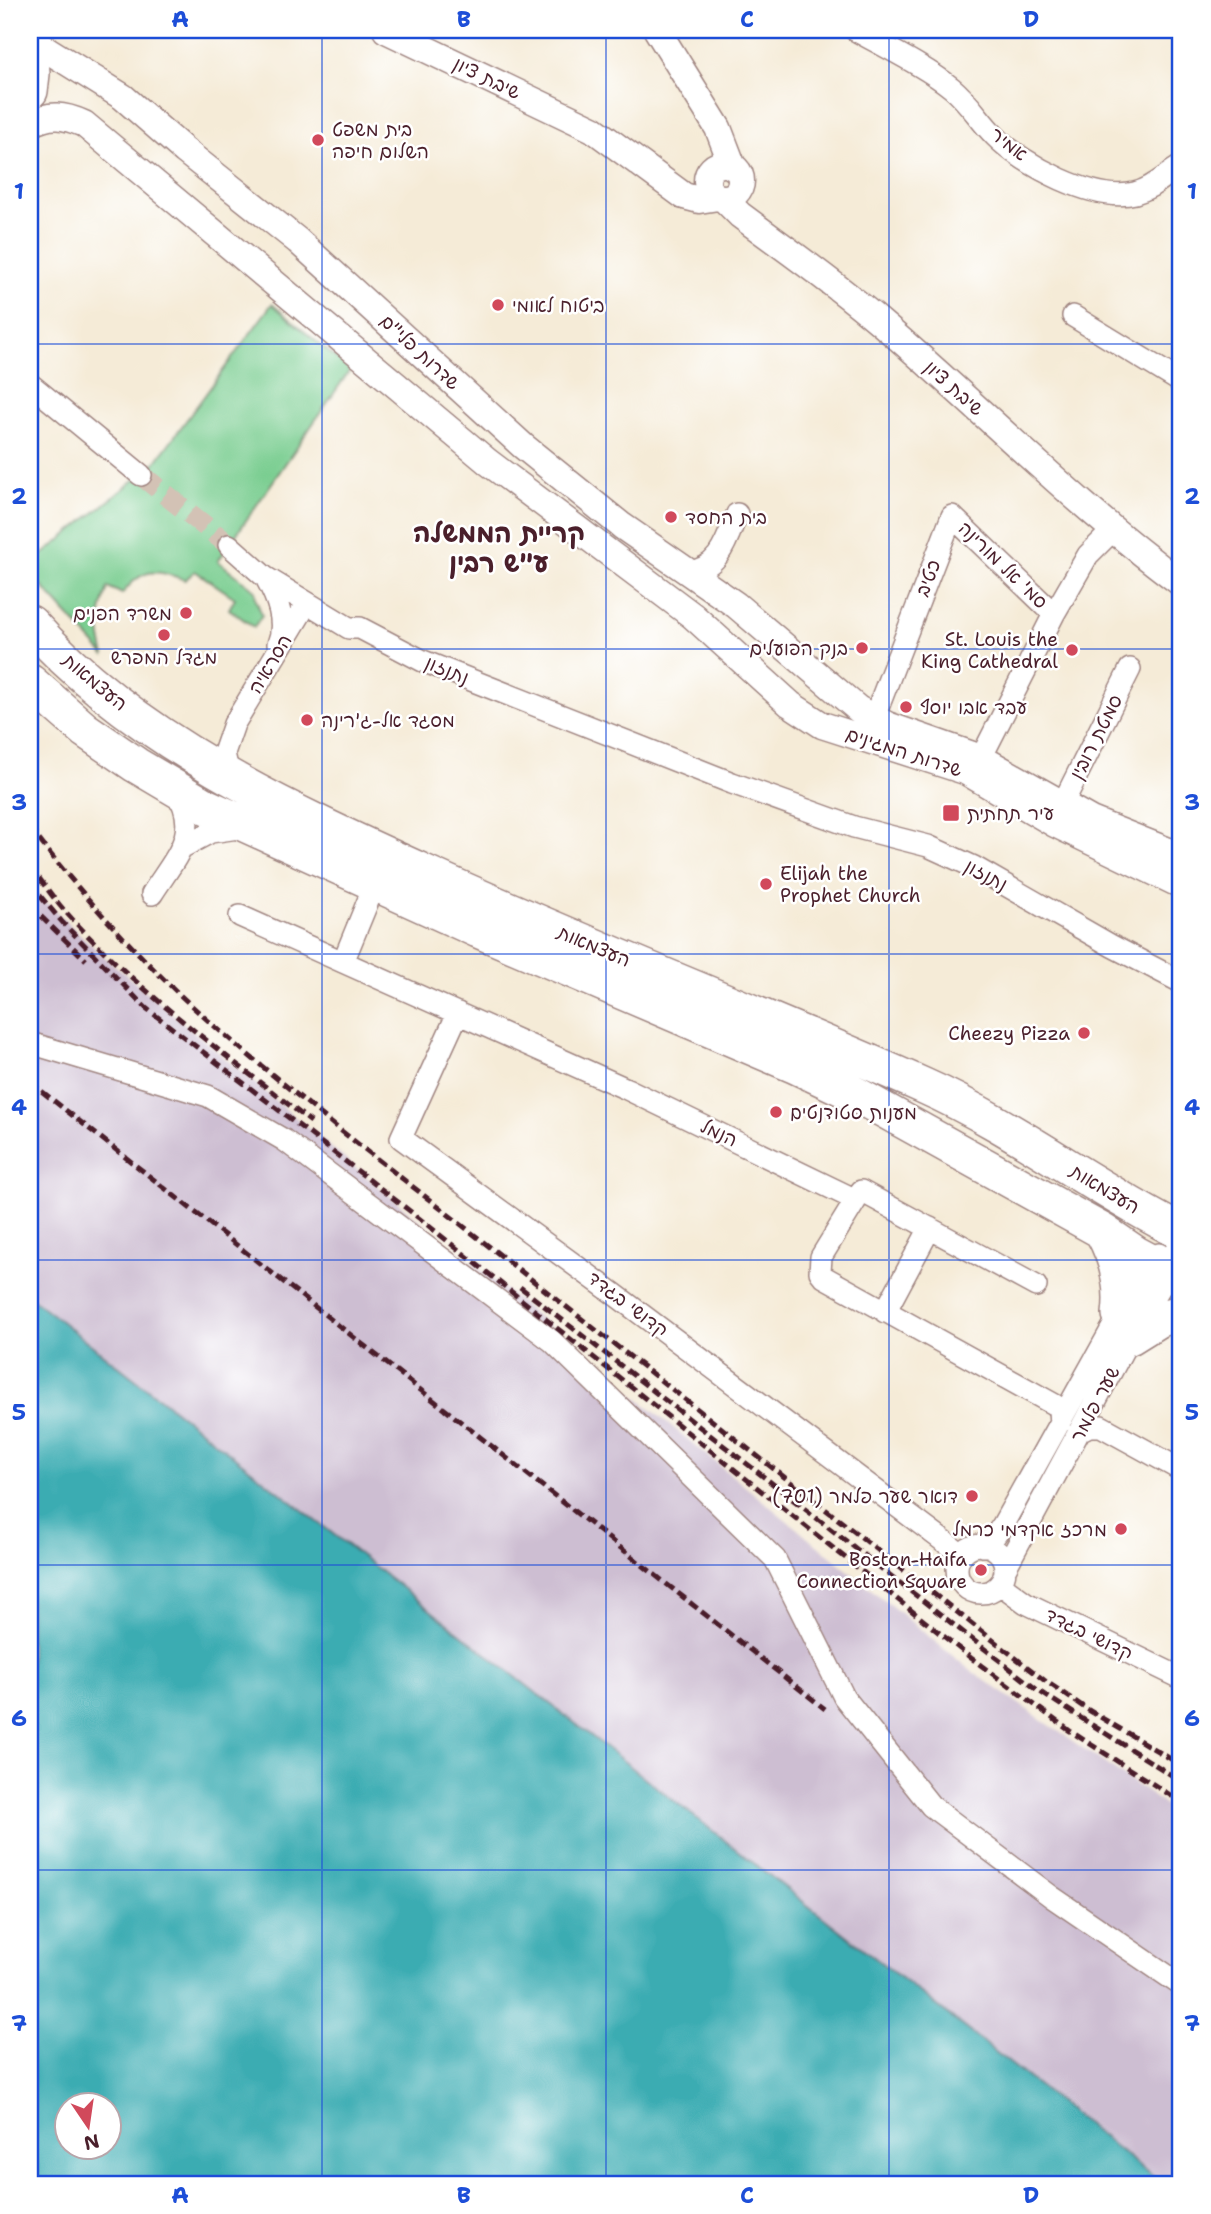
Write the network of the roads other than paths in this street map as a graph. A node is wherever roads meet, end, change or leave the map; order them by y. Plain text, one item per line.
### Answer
1 (386, 30) edge
2 (657, 30) edge
3 (855, 30) edge
4 (30, 41) edge
5 (30, 91) edge
6 (30, 124) edge
7 (1181, 166) edge
8 (719, 182) junction
9 (1073, 316) dead end
10 (1181, 382) edge
11 (30, 384) edge
12 (141, 475) tunnel mouth
13 (737, 514) dead end
14 (952, 516) joint
15 (1112, 531) junction
16 (229, 545) tunnel mouth
17 (723, 548) junction
18 (688, 572) junction
19 (265, 577) junction
20 (1181, 583) edge
21 (313, 601) junction
22 (736, 606) junction
23 (1054, 614) junction
24 (30, 623) edge
25 (350, 626) junction
26 (271, 662) junction
27 (809, 666) junction
28 (1130, 669) dead end
29 (30, 682) edge
30 (777, 693) junction
31 (874, 718) junction
32 (234, 724) junction
33 (180, 747) junction
34 (981, 758) junction
35 (229, 776) junction
36 (175, 789) junction
37 (1062, 805) junction
38 (251, 827) junction
39 (181, 848) junction
40 (1181, 856) edge
41 (374, 884) junction
42 (1181, 885) edge
43 (152, 894) dead end
44 (240, 916) dead end
45 (343, 962) junction
46 (1181, 982) edge
47 (457, 1013) junction
48 (30, 1043) edge
49 (856, 1200) junction
50 (930, 1228) junction
51 (1102, 1231) junction
52 (1173, 1252) edge
53 (1036, 1286) dead end
54 (885, 1312) junction
55 (1181, 1313) edge
56 (1126, 1326) junction
57 (1060, 1423) junction
58 (1081, 1430) junction
59 (1181, 1470) edge
60 (972, 1550) junction
61 (1002, 1577) junction
62 (1181, 1678) edge
63 (1181, 1984) edge

1 - 8 street, שיבת ציון
2 - 8 street
3 - 7 street, אמיר
4 - 5 highway
4 - 18 street, שדרות פלי"ם
6 - 30 street, שדרות פלי"ם
8 - 15 street, שיבת ציון
9 - 10 street
11 - 12 street
13 - 17 street
14 - 23 street, סמ' אל מורינה
14 - 31 street, כטיב
15 - 20 street, שיבת ציון
15 - 23 street
16 - 19 street, נתנזון
17 - 18 street
17 - 22 street
18 - 22 street, שדרות פלי"ם
19 - 21 street, נתנזון
19 - 26 street
21 - 25 street, נתנזון
21 - 26 street, הסראיה
22 - 27 street, שדרות פלי"ם
23 - 34 street
24 - 33 highway, העצמאות
25 - 26 street
25 - 46 street, נתנזון
26 - 32 street, הסראיה
27 - 30 street
27 - 31 street, שדרות המגינים
28 - 37 street, סמטת רובין
29 - 36 highway, העצמאות
30 - 42 street, שדרות המגינים
31 - 34 street, שדרות המגינים
32 - 33 street, הסראיה
32 - 35 street, הסראיה
33 - 35 highway, העצמאות
34 - 37 street, שדרות המגינים
35 - 52 highway, העצמאות
36 - 38 highway, העצמאות
36 - 39 street
37 - 40 street, שדרות המגינים
38 - 39 street
38 - 41 highway, העצמאות
39 - 43 street
41 - 45 street
41 - 51 highway, העצמאות
44 - 45 street, הנמל
45 - 47 street, הנמל
47 - 49 street, הנמל
47 - 60 street, קדושי בגדד
48 - 63 street
49 - 50 street
49 - 54 street
50 - 53 street
50 - 54 street
51 - 52 highway, העצמאות
51 - 56 highway
52 - 56 street, שער פלמר
54 - 57 street
55 - 56 highway
56 - 57 street, שער פלמר
56 - 58 street, שער פלמר
57 - 60 street, שער פלמר
58 - 59 street
58 - 61 street, שער פלמר
60 - 61 street
60 - 61 street
61 - 62 street, קדושי בגדד

